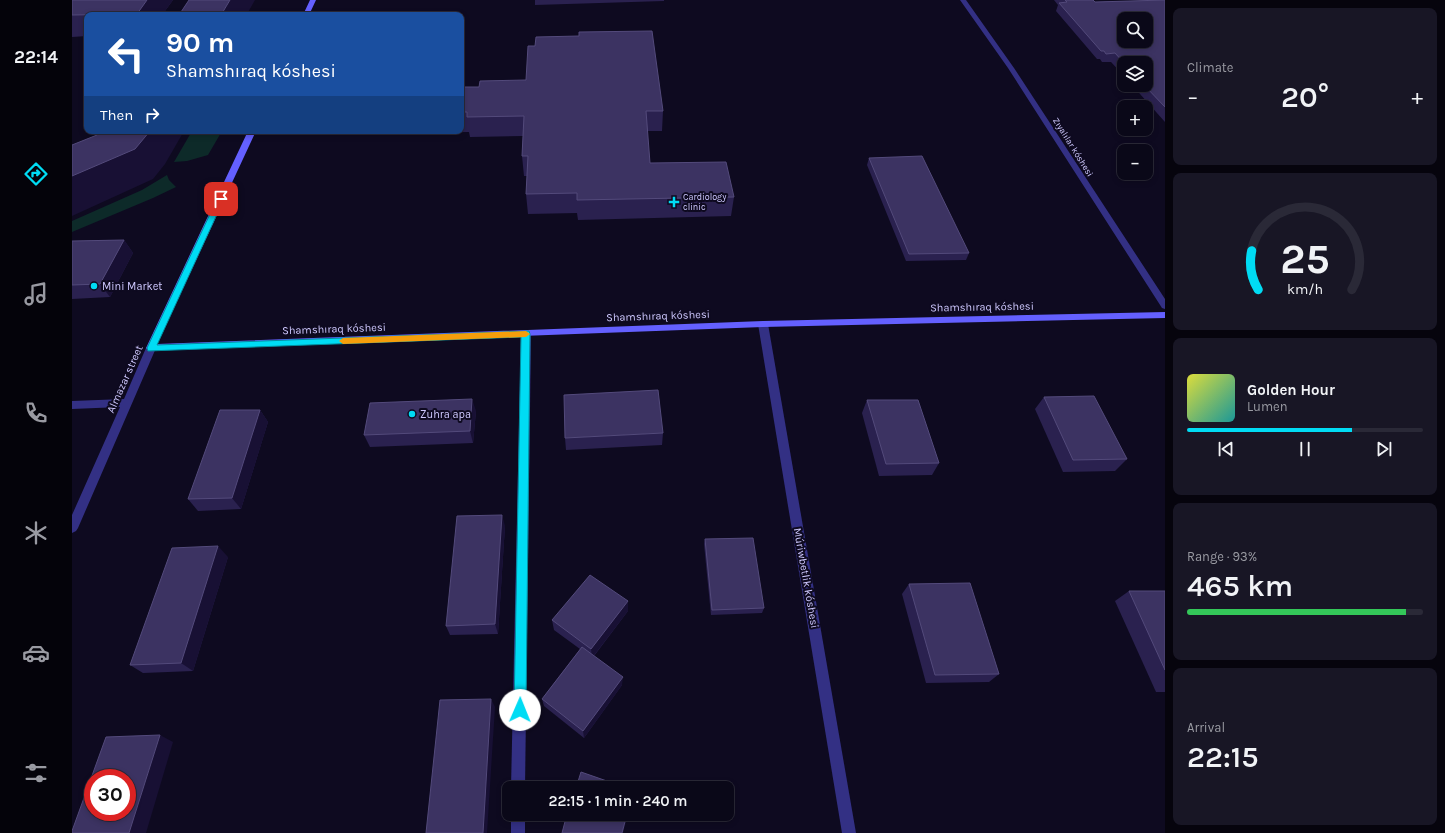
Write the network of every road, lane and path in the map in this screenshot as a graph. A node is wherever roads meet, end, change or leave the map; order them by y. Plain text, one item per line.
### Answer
1 (313, 0) edge
2 (963, 0) edge
3 (307, 12) edge
4 (251, 134) edge
5 (1165, 306) edge
6 (1165, 315) edge
7 (763, 324) junction
8 (526, 334) junction
9 (151, 348) junction
10 (127, 403) junction
11 (72, 405) edge
12 (72, 528) edge
13 (518, 781) edge
14 (518, 821) edge
15 (518, 833) edge
16 (849, 833) edge

1 - 3 street
2 - 5 street, Zıyalılar kóshesi
4 - 9 street, Almazar street
6 - 7 street, Shamshıraq kóshesi
7 - 8 street, Shamshıraq kóshesi
7 - 16 street, Múriwbetlik kóshesi
8 - 9 street, Shamshıraq kóshesi
8 - 13 street
9 - 10 street, Almazar street
10 - 11 street
10 - 12 street, Almazar street
14 - 15 street

